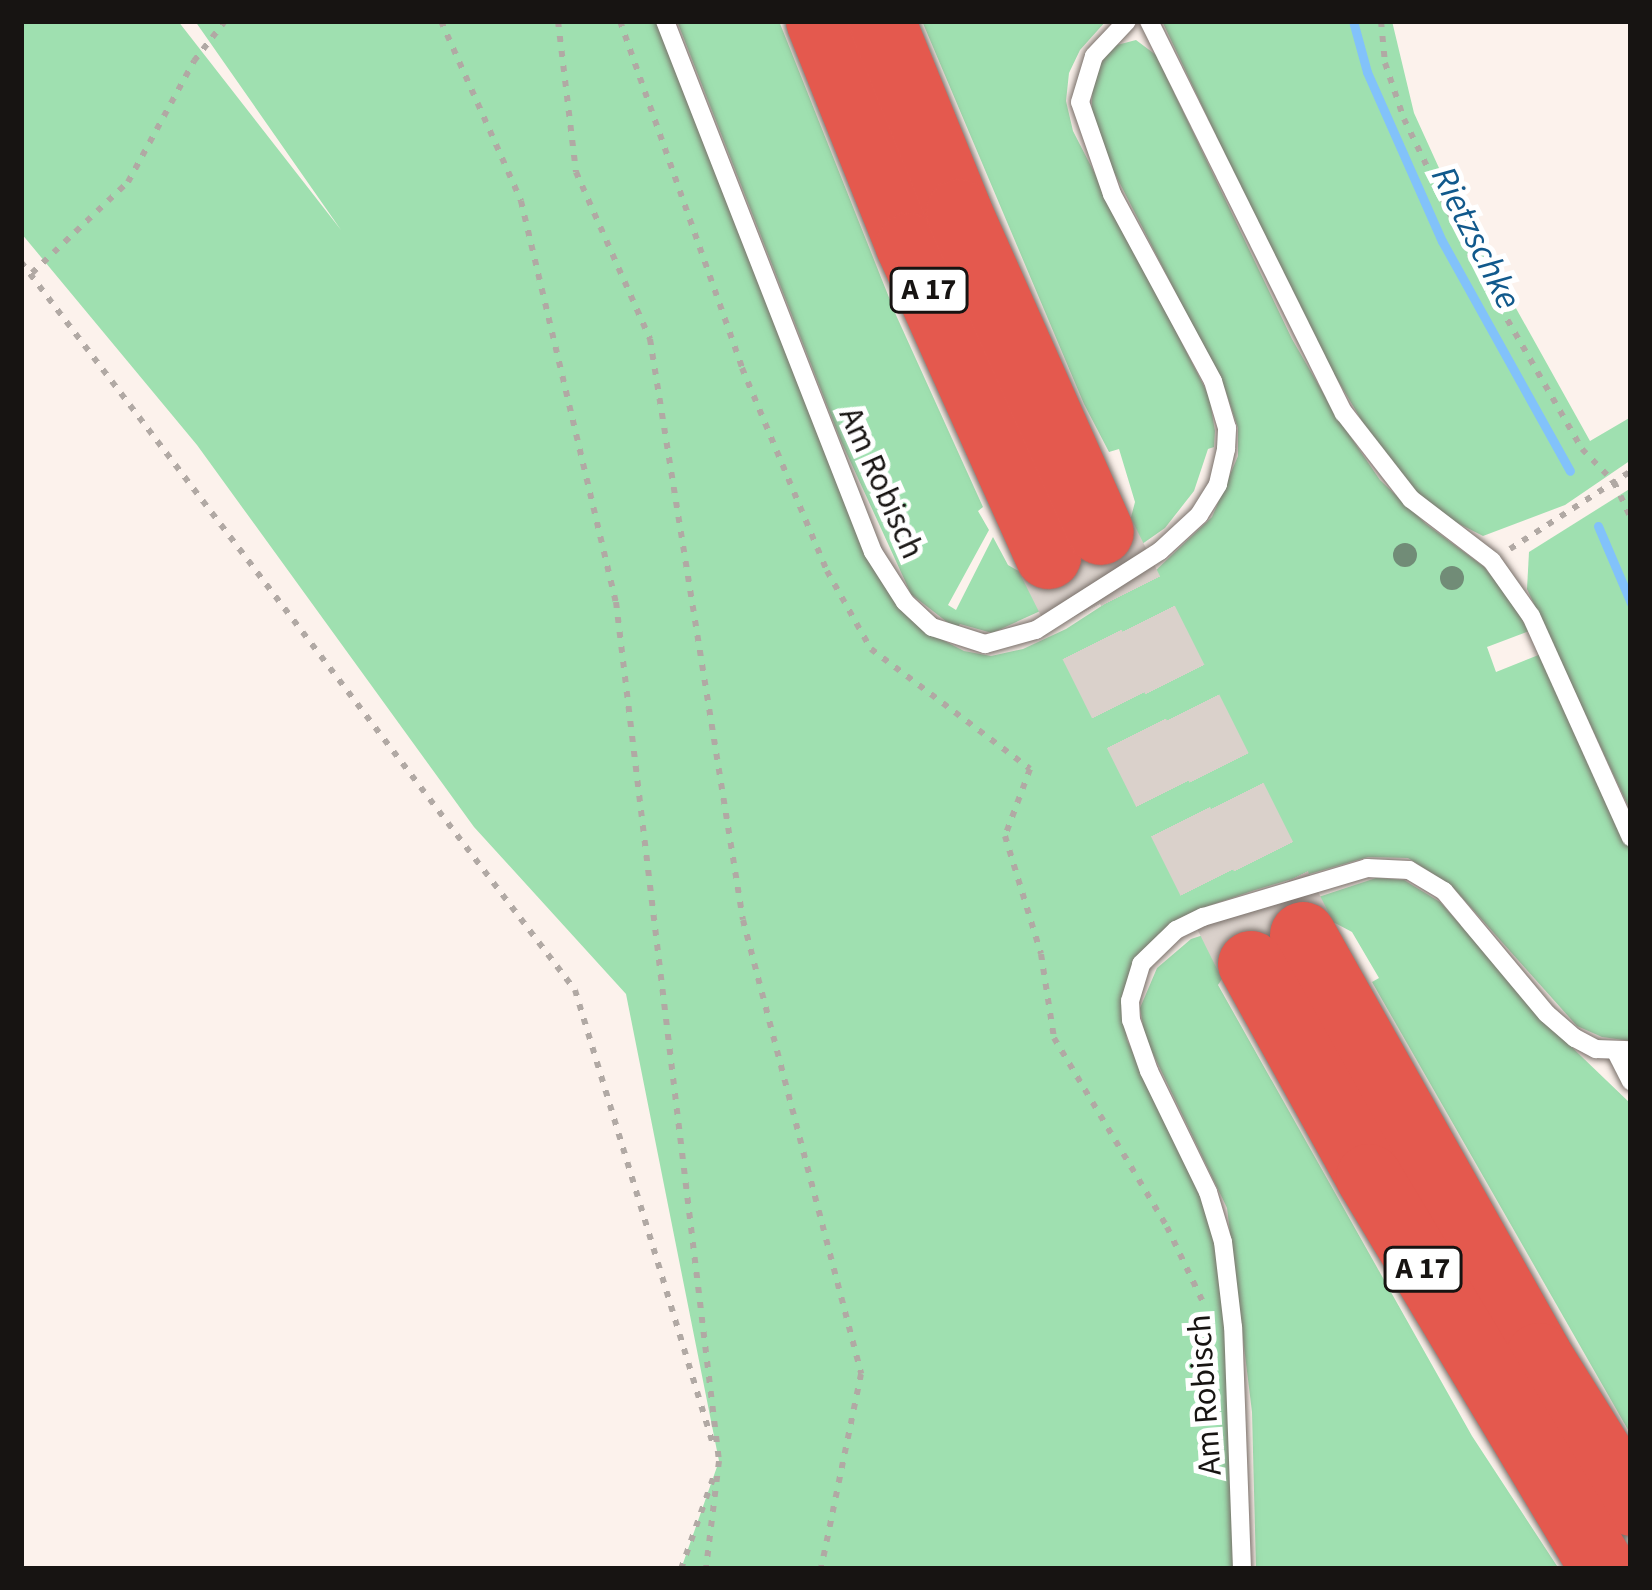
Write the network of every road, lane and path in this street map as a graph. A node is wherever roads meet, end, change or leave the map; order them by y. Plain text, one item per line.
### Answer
1 (224, 21) edge
2 (441, 21) edge
3 (558, 21) edge
4 (620, 21) edge
5 (665, 21) edge
6 (819, 21) edge
7 (883, 21) edge
8 (1127, 21) edge
9 (1149, 21) edge
10 (1381, 21) edge
11 (21, 262) edge
12 (32, 274) junction
13 (1631, 471) edge
14 (1614, 482) junction
15 (1631, 518) edge
16 (1492, 561) junction
17 (1631, 837) edge
18 (1623, 1051) edge
19 (1631, 1081) edge
20 (1233, 1327) junction
21 (718, 1461) junction
22 (1631, 1503) edge
23 (681, 1569) edge
24 (706, 1569) edge
25 (821, 1569) edge
26 (1242, 1569) edge
27 (1604, 1569) edge

1 - 12 path
2 - 21 path
3 - 25 path
4 - 20 path
5 - 8 lane, Am Robisch
6 - 7 highway, A 17
9 - 16 lane
10 - 14 path
11 - 12 path
12 - 21 path
13 - 14 path
14 - 15 path
14 - 16 path
16 - 17 lane
18 - 19 lane
18 - 20 lane, Am Robisch
20 - 26 lane, Am Robisch
21 - 23 path
21 - 24 path
22 - 27 highway, A 17

